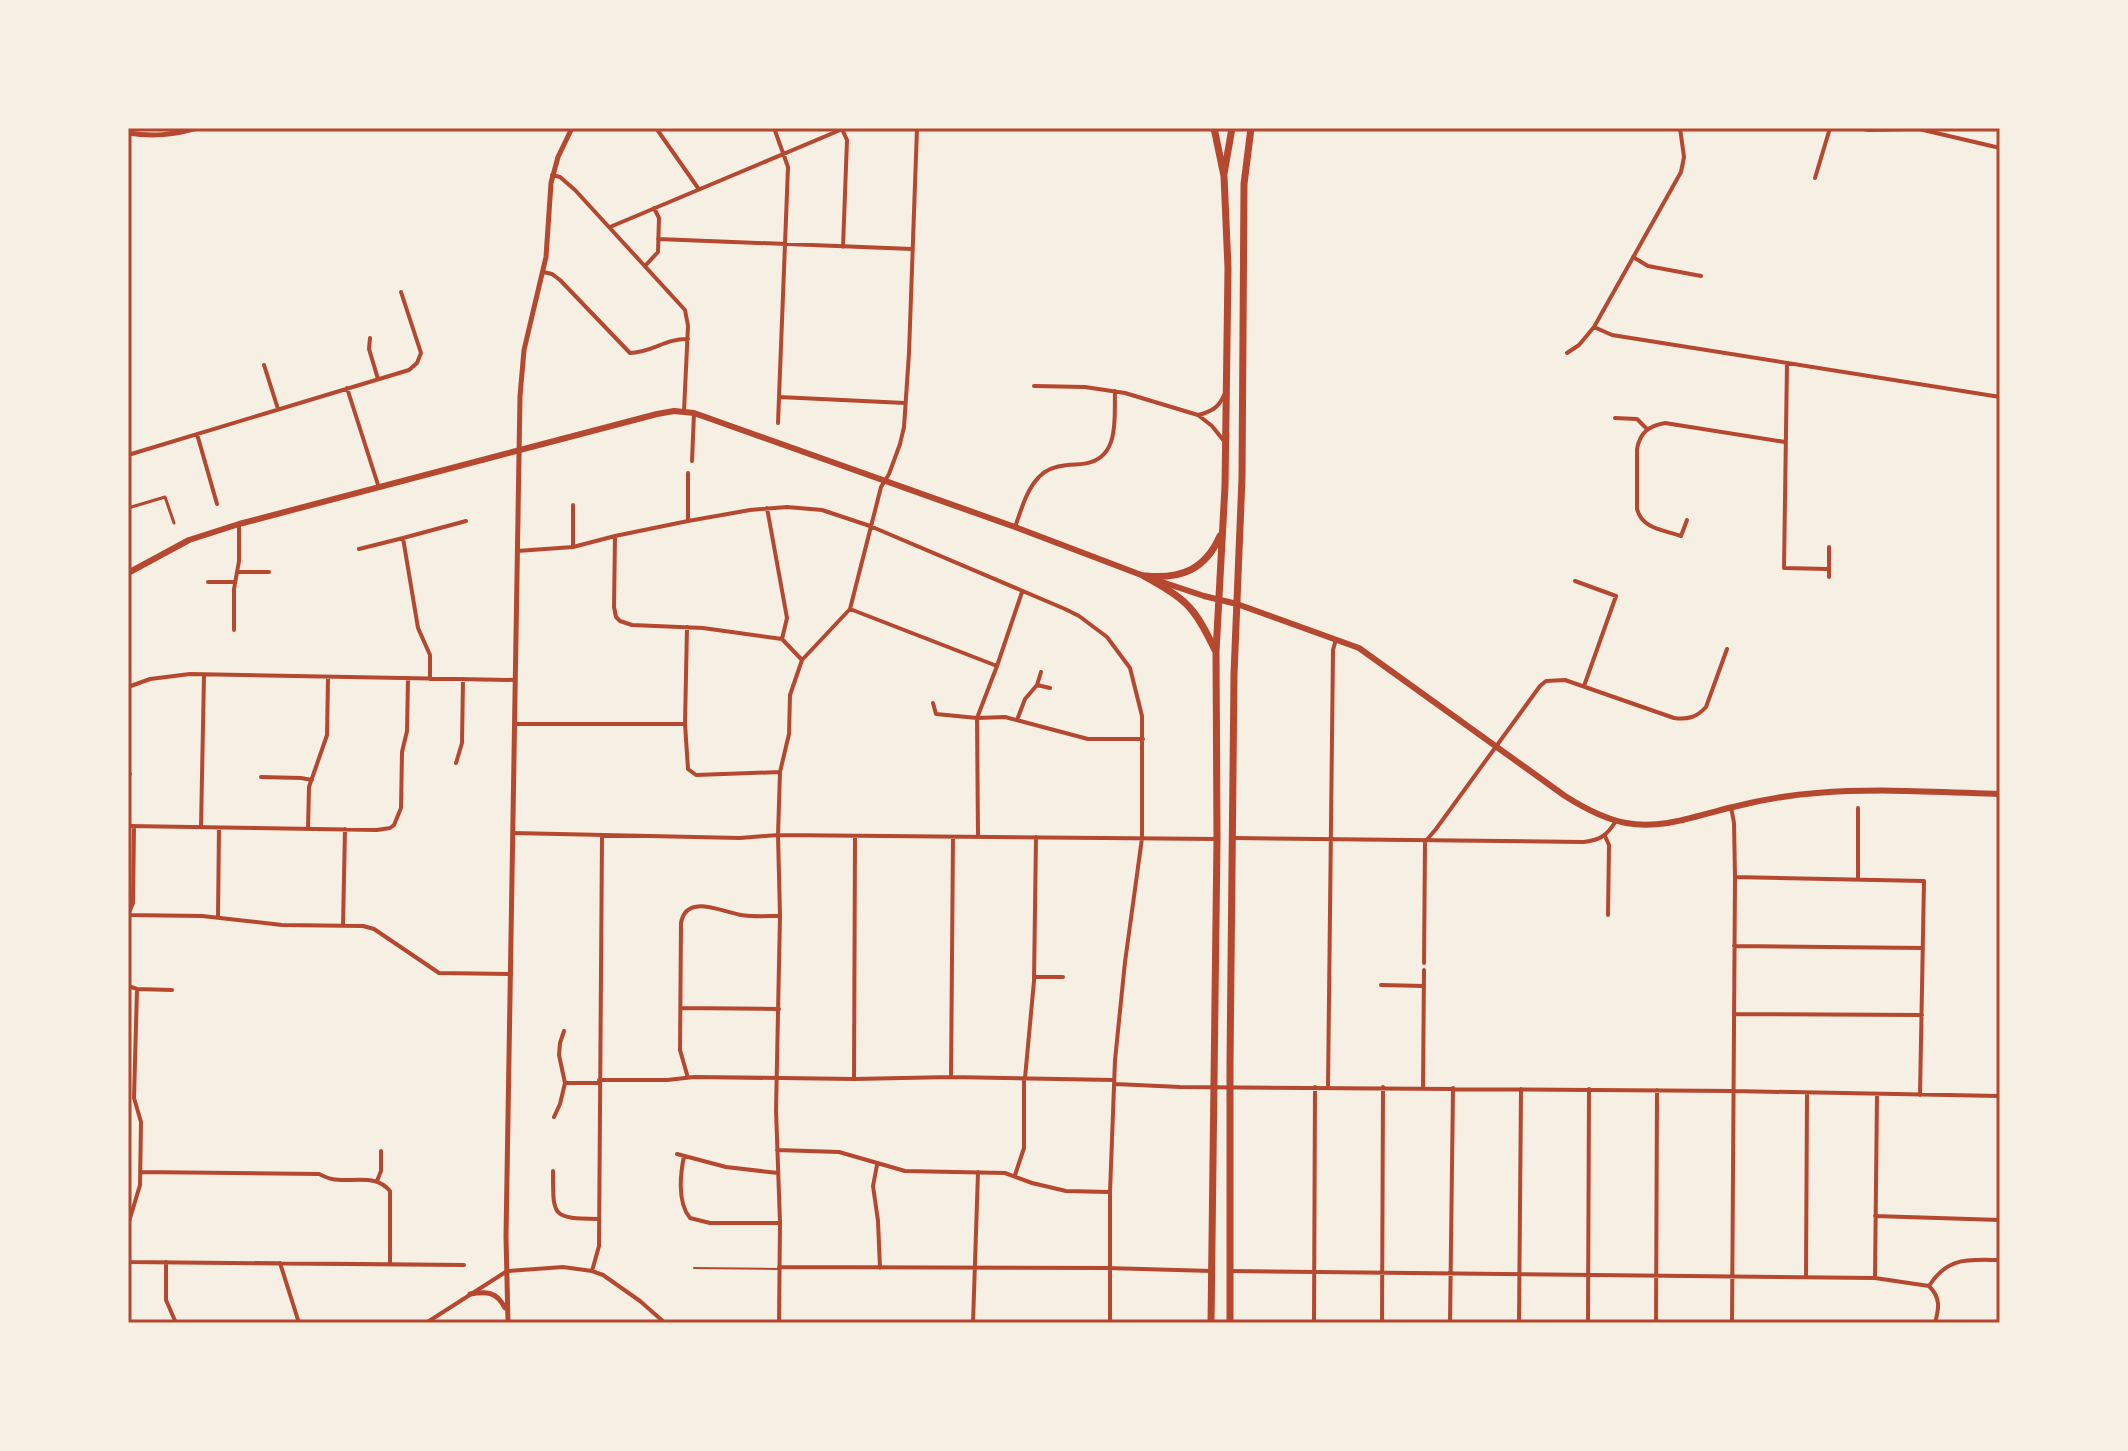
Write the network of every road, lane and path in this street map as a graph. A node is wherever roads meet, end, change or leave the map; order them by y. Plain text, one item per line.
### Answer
1 (197, 128) edge
2 (572, 128) edge
3 (656, 128) edge
4 (774, 128) edge
5 (917, 128) edge
6 (1214, 128) edge
7 (1232, 128) edge
8 (1251, 128) edge
9 (1680, 128) edge
10 (1830, 128) edge
11 (1859, 128) edge
12 (843, 129) edge
13 (128, 133) edge
14 (2000, 148) edge
15 (784, 154) junction
16 (552, 175) junction
17 (1224, 176) junction
18 (1815, 178) dead end
19 (699, 189) junction
20 (654, 208) junction
21 (610, 227) junction
22 (658, 239) junction
23 (785, 244) junction
24 (843, 247) junction
25 (912, 249) junction
26 (1633, 257) junction
27 (645, 266) junction
28 (543, 272) junction
29 (1701, 276) dead end
30 (401, 292) dead end
31 (1594, 327) junction
32 (370, 338) dead end
33 (688, 339) junction
34 (1567, 353) dead end
35 (1787, 363) junction
36 (264, 365) dead end
37 (378, 379) junction
38 (1034, 386) dead end
39 (347, 388) junction
40 (1226, 389) junction
41 (1115, 391) junction
42 (779, 397) junction
43 (2000, 397) edge
44 (905, 403) junction
45 (278, 409) junction
46 (684, 411) junction
47 (694, 413) junction
48 (1198, 415) junction
49 (1615, 418) dead end
50 (778, 423) dead end
51 (1647, 429) junction
52 (197, 434) junction
53 (1225, 442) junction
54 (1785, 442) junction
55 (520, 451) junction
56 (128, 455) edge
57 (692, 461) dead end
58 (688, 473) dead end
59 (885, 480) junction
60 (379, 488) junction
61 (217, 504) dead end
62 (573, 505) dead end
63 (128, 508) edge
64 (767, 508) junction
65 (1687, 520) dead end
66 (466, 521) dead end
67 (688, 521) junction
68 (174, 523) dead end
69 (239, 524) junction
70 (870, 526) junction
71 (1015, 527) junction
72 (1223, 530) junction
73 (615, 536) junction
74 (403, 538) junction
75 (573, 547) junction
76 (1829, 547) dead end
77 (359, 549) dead end
78 (517, 551) junction
79 (1828, 569) junction
80 (237, 572) junction
81 (269, 572) dead end
82 (128, 573) edge
83 (1144, 576) junction
84 (1829, 577) dead end
85 (1575, 581) dead end
86 (208, 582) dead end
87 (235, 582) junction
88 (1022, 592) junction
89 (1218, 600) junction
90 (1237, 604) junction
91 (850, 609) junction
92 (687, 627) junction
93 (234, 630) dead end
94 (782, 639) junction
95 (1336, 639) junction
96 (1727, 649) dead end
97 (1216, 652) junction
98 (802, 660) junction
99 (997, 666) junction
100 (1041, 672) dead end
101 (204, 675) junction
102 (328, 678) junction
103 (408, 678) junction
104 (430, 679) junction
105 (463, 679) junction
106 (515, 680) junction
107 (1037, 685) junction
108 (1584, 686) junction
109 (128, 687) edge
110 (1050, 688) dead end
111 (933, 703) dead end
112 (977, 718) junction
113 (1017, 720) junction
114 (515, 724) junction
115 (685, 724) junction
116 (1143, 739) junction
117 (1497, 746) junction
118 (456, 763) dead end
119 (780, 772) junction
120 (261, 777) dead end
121 (312, 780) junction
122 (2000, 794) edge
123 (1731, 807) junction
124 (1858, 808) dead end
125 (1616, 821) junction
126 (131, 826) edge
127 (201, 827) junction
128 (219, 828) junction
129 (308, 829) junction
130 (345, 829) junction
131 (513, 833) junction
132 (778, 835) junction
133 (602, 836) junction
134 (855, 836) junction
135 (1605, 836) junction
136 (953, 837) junction
137 (978, 837) junction
138 (1036, 837) junction
139 (1142, 838) junction
140 (1233, 838) junction
141 (1217, 839) junction
142 (1331, 840) junction
143 (1425, 842) junction
144 (1735, 877) junction
145 (1858, 880) junction
146 (128, 915) edge
147 (1608, 915) dead end
148 (780, 916) junction
149 (218, 917) junction
150 (343, 926) junction
151 (1734, 946) junction
152 (1923, 948) junction
153 (1424, 963) dead end
154 (1424, 970) dead end
155 (511, 974) junction
156 (1034, 977) junction
157 (1063, 977) dead end
158 (1381, 985) dead end
159 (128, 986) edge
160 (1424, 986) junction
161 (137, 989) junction
162 (172, 990) dead end
163 (681, 1008) junction
164 (779, 1009) junction
165 (1734, 1014) junction
166 (1922, 1015) junction
167 (564, 1031) dead end
168 (131, 1076) edge
169 (951, 1077) junction
170 (688, 1078) junction
171 (777, 1078) junction
172 (854, 1079) junction
173 (1024, 1079) junction
174 (599, 1081) junction
175 (1114, 1082) junction
176 (565, 1083) junction
177 (1213, 1087) junction
178 (1230, 1087) junction
179 (1315, 1087) junction
180 (1328, 1087) junction
181 (1383, 1087) junction
182 (1423, 1088) junction
183 (1453, 1088) junction
184 (1521, 1089) junction
185 (1589, 1089) junction
186 (1657, 1090) junction
187 (1733, 1091) junction
188 (1807, 1093) junction
189 (1877, 1094) junction
190 (1920, 1095) junction
191 (2000, 1096) edge
192 (554, 1117) dead end
193 (777, 1150) junction
194 (381, 1151) dead end
195 (677, 1154) dead end
196 (684, 1156) junction
197 (877, 1165) junction
198 (553, 1171) dead end
199 (140, 1172) junction
200 (978, 1172) junction
201 (778, 1173) junction
202 (1015, 1176) junction
203 (377, 1181) junction
204 (1110, 1192) junction
205 (1875, 1216) junction
206 (598, 1219) junction
207 (2000, 1220) edge
208 (780, 1223) junction
209 (2000, 1260) edge
210 (128, 1262) edge
211 (166, 1262) junction
212 (280, 1263) junction
213 (390, 1264) junction
214 (464, 1265) dead end
215 (694, 1268) dead end
216 (779, 1268) junction
217 (880, 1268) junction
218 (975, 1268) junction
219 (1111, 1269) junction
220 (507, 1271) junction
221 (592, 1271) junction
222 (1212, 1271) junction
223 (1230, 1271) junction
224 (1383, 1272) junction
225 (1314, 1273) junction
226 (1450, 1273) junction
227 (1519, 1273) junction
228 (1588, 1274) junction
229 (1657, 1275) junction
230 (1732, 1276) junction
231 (1806, 1276) junction
232 (1875, 1278) junction
233 (1929, 1286) junction
234 (470, 1294) junction
235 (507, 1312) junction
236 (176, 1323) edge
237 (299, 1323) edge
238 (426, 1323) edge
239 (508, 1323) edge
240 (665, 1323) edge
241 (779, 1323) edge
242 (973, 1323) edge
243 (1110, 1323) edge
244 (1211, 1323) edge
245 (1230, 1323) edge
246 (1314, 1323) edge
247 (1382, 1323) edge
248 (1450, 1323) edge
249 (1519, 1323) edge
250 (1588, 1323) edge
251 (1656, 1323) edge
252 (1732, 1323) edge
253 (1935, 1323) edge

1 - 13 street
2 - 16 street
3 - 19 street
4 - 15 street
5 - 25 street
6 - 17 highway
7 - 17 highway
8 - 90 highway
9 - 26 street
10 - 18 street
11 - 14 street
12 - 15 street
12 - 24 street
15 - 19 street
15 - 23 street
16 - 21 street
16 - 28 street
17 - 40 highway
19 - 20 street
20 - 21 street
20 - 22 street
21 - 27 street
22 - 23 street
22 - 27 street
23 - 24 street
23 - 42 street
24 - 25 street
25 - 44 street
26 - 29 street
26 - 31 street
27 - 33 street
28 - 33 street
28 - 55 street
30 - 37 street
31 - 34 street
31 - 35 street
32 - 37 street
33 - 46 street
35 - 43 street
35 - 54 street
36 - 45 street
37 - 39 street
38 - 41 street
39 - 45 street
39 - 60 street
40 - 48 street
40 - 53 highway
41 - 48 street
41 - 71 street
42 - 44 street
42 - 50 street
44 - 59 street
45 - 52 street
46 - 47 main road
46 - 55 main road
47 - 57 street
47 - 59 main road
48 - 53 street
49 - 51 street
51 - 54 street
51 - 65 street
52 - 56 street
52 - 61 street
53 - 72 highway
54 - 79 street
55 - 60 main road
55 - 78 street
58 - 67 street
59 - 70 street
59 - 71 main road
60 - 69 main road
62 - 75 street
63 - 68 street
64 - 67 street
64 - 70 street
64 - 94 street
66 - 74 street
67 - 73 street
69 - 80 street
69 - 82 main road
70 - 88 street
70 - 91 street
71 - 83 main road
72 - 83 highway
72 - 89 highway
73 - 75 street
73 - 92 street
74 - 77 street
74 - 104 street
75 - 78 street
76 - 79 street
78 - 106 street
79 - 84 street
80 - 81 street
80 - 87 street
83 - 89 main road
83 - 97 highway
85 - 108 street
86 - 87 street
87 - 93 street
88 - 99 street
88 - 116 street
89 - 90 main road
89 - 97 highway
90 - 95 main road
90 - 140 highway
91 - 98 street
91 - 99 street
92 - 94 street
92 - 115 street
94 - 98 street
95 - 117 main road
95 - 142 street
96 - 108 street
97 - 141 highway
98 - 119 street
99 - 112 street
100 - 107 street
101 - 102 street
101 - 109 street
101 - 127 street
102 - 103 street
102 - 121 street
103 - 104 street
103 - 130 street
104 - 105 street
105 - 106 street
105 - 118 street
106 - 114 street
107 - 110 street
107 - 113 street
108 - 117 street
111 - 112 street
112 - 113 street
112 - 137 street
113 - 116 street
114 - 115 street
114 - 131 street
115 - 119 street
116 - 139 street
117 - 125 main road
117 - 143 street
119 - 132 street
120 - 121 street
121 - 129 street
122 - 123 main road
123 - 125 main road
123 - 144 street
124 - 145 street
125 - 135 street
126 - 127 street
126 - 146 street
127 - 128 street
128 - 129 street
128 - 149 street
129 - 130 street
130 - 150 street
131 - 133 street
131 - 155 street
132 - 133 street
132 - 134 street
132 - 148 street
133 - 174 street
134 - 136 street
134 - 172 street
135 - 143 street
135 - 147 street
136 - 137 street
136 - 169 street
137 - 138 street
138 - 139 street
138 - 156 street
139 - 141 street
139 - 175 street
140 - 142 street
140 - 178 highway
141 - 177 highway
142 - 143 street
142 - 180 street
143 - 153 street
144 - 145 street
144 - 151 street
145 - 152 street
146 - 149 street
148 - 163 street
148 - 164 street
149 - 150 street
150 - 155 street
151 - 152 street
151 - 165 street
152 - 166 street
154 - 160 street
155 - 220 street
156 - 157 street
156 - 173 street
158 - 160 street
159 - 161 street
160 - 182 street
161 - 162 street
161 - 168 street
163 - 164 street
163 - 170 street
164 - 171 street
165 - 166 street
165 - 187 street
166 - 190 street
167 - 176 street
168 - 199 street
169 - 172 street
169 - 173 street
170 - 171 street
170 - 174 street
171 - 172 street
171 - 193 street
173 - 175 street
173 - 202 street
174 - 176 street
174 - 206 street
175 - 177 street
175 - 204 street
176 - 192 street
177 - 178 street
177 - 222 highway
178 - 179 street
178 - 223 highway
179 - 180 street
179 - 225 street
180 - 181 street
181 - 182 street
181 - 224 street
182 - 183 street
183 - 184 street
183 - 226 street
184 - 185 street
184 - 227 street
185 - 186 street
185 - 228 street
186 - 187 street
186 - 229 street
187 - 188 street
187 - 230 street
188 - 189 street
188 - 231 street
189 - 190 street
189 - 205 street
190 - 191 street
193 - 197 street
193 - 201 street
194 - 203 street
195 - 196 street
196 - 201 street
196 - 208 street
197 - 200 street
197 - 217 street
198 - 206 street
199 - 203 street
199 - 210 street
200 - 202 street
200 - 218 street
201 - 208 street
202 - 204 street
203 - 213 street
204 - 219 street
205 - 207 street
205 - 232 street
206 - 221 street
208 - 216 street
209 - 233 street
210 - 211 street
211 - 212 street
211 - 236 street
212 - 213 street
212 - 237 street
213 - 214 street
215 - 216 lane
216 - 217 street
216 - 241 street
217 - 218 street
218 - 219 street
218 - 242 street
219 - 222 street
219 - 243 street
220 - 221 street
220 - 234 street
220 - 235 street
221 - 240 street
222 - 244 highway
223 - 225 street
223 - 245 highway
224 - 225 street
224 - 226 street
224 - 247 street
225 - 246 street
226 - 227 street
226 - 248 street
227 - 228 street
227 - 249 street
228 - 229 street
228 - 250 street
229 - 230 street
229 - 251 street
230 - 231 street
230 - 252 street
231 - 232 street
232 - 233 street
233 - 253 street
234 - 235 street
234 - 238 street
235 - 239 street

